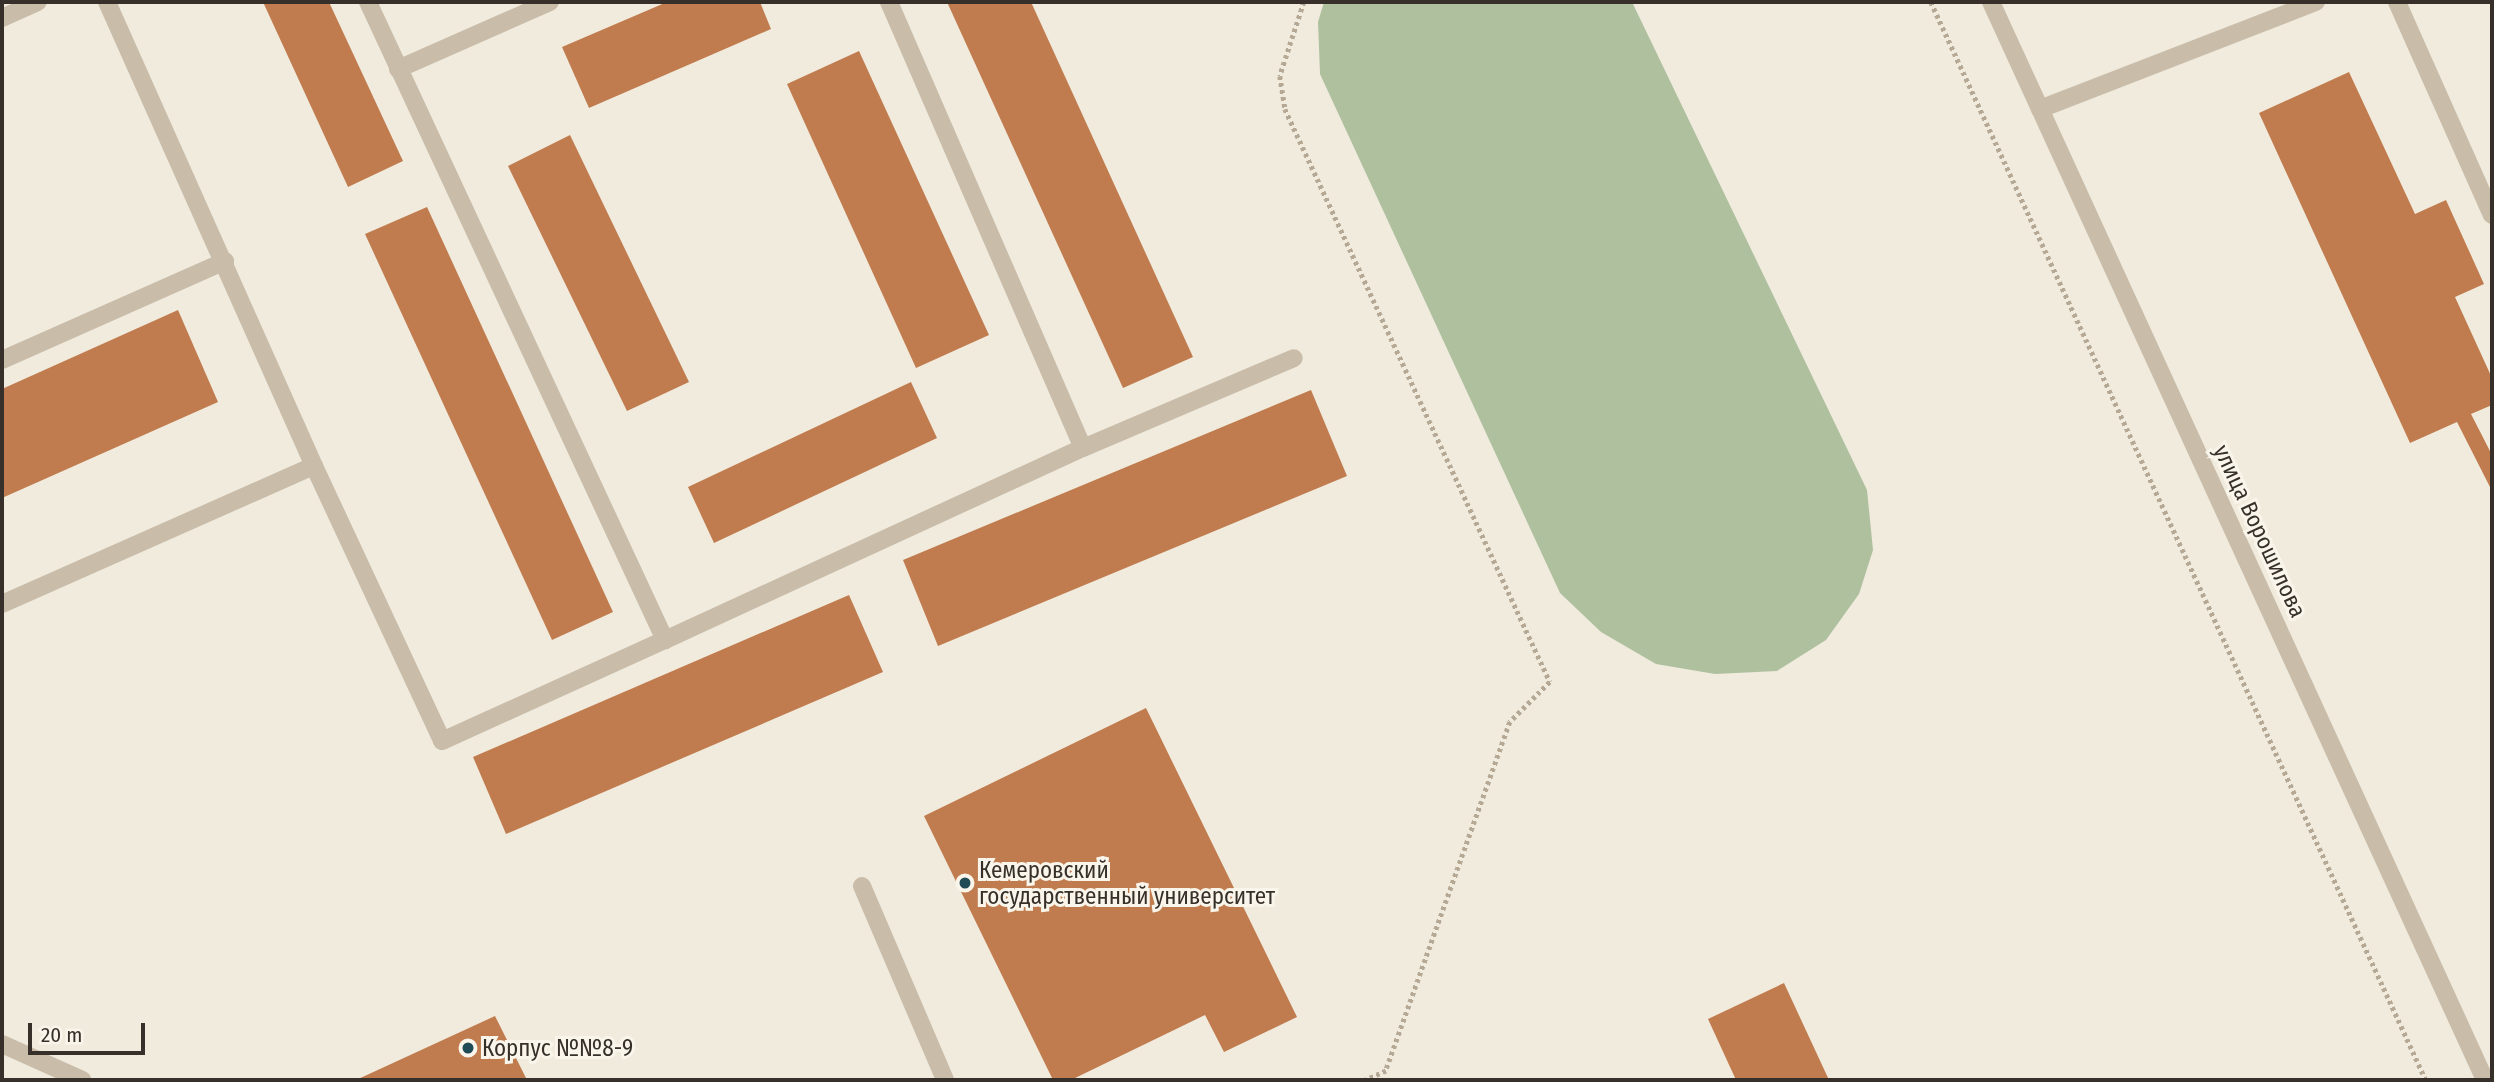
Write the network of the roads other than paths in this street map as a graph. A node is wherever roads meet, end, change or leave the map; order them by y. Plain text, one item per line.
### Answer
1 (38, 2) edge
2 (107, 2) edge
3 (368, 2) edge
4 (550, 2) edge
5 (889, 2) edge
6 (1991, 2) edge
7 (2316, 2) edge
8 (2397, 2) edge
9 (2, 18) edge
10 (398, 69) junction
11 (2040, 109) junction
12 (2492, 215) edge
13 (225, 261) junction
14 (1294, 358) dead end
15 (2, 360) edge
16 (1083, 449) junction
17 (314, 466) junction
18 (2, 604) edge
19 (665, 640) junction
20 (862, 886) dead end
21 (2, 1044) edge
22 (82, 1080) edge
23 (945, 1080) edge
24 (2485, 1080) edge

1 - 9 street
2 - 13 street
3 - 10 street
4 - 10 street
5 - 16 street
6 - 11 street, улица Ворошилова
7 - 11 street
8 - 12 street
10 - 19 street
11 - 24 street, улица Ворошилова
13 - 15 street
13 - 17 street
14 - 16 street
16 - 19 street
17 - 18 street
17 - 19 street
20 - 23 street
21 - 22 street

